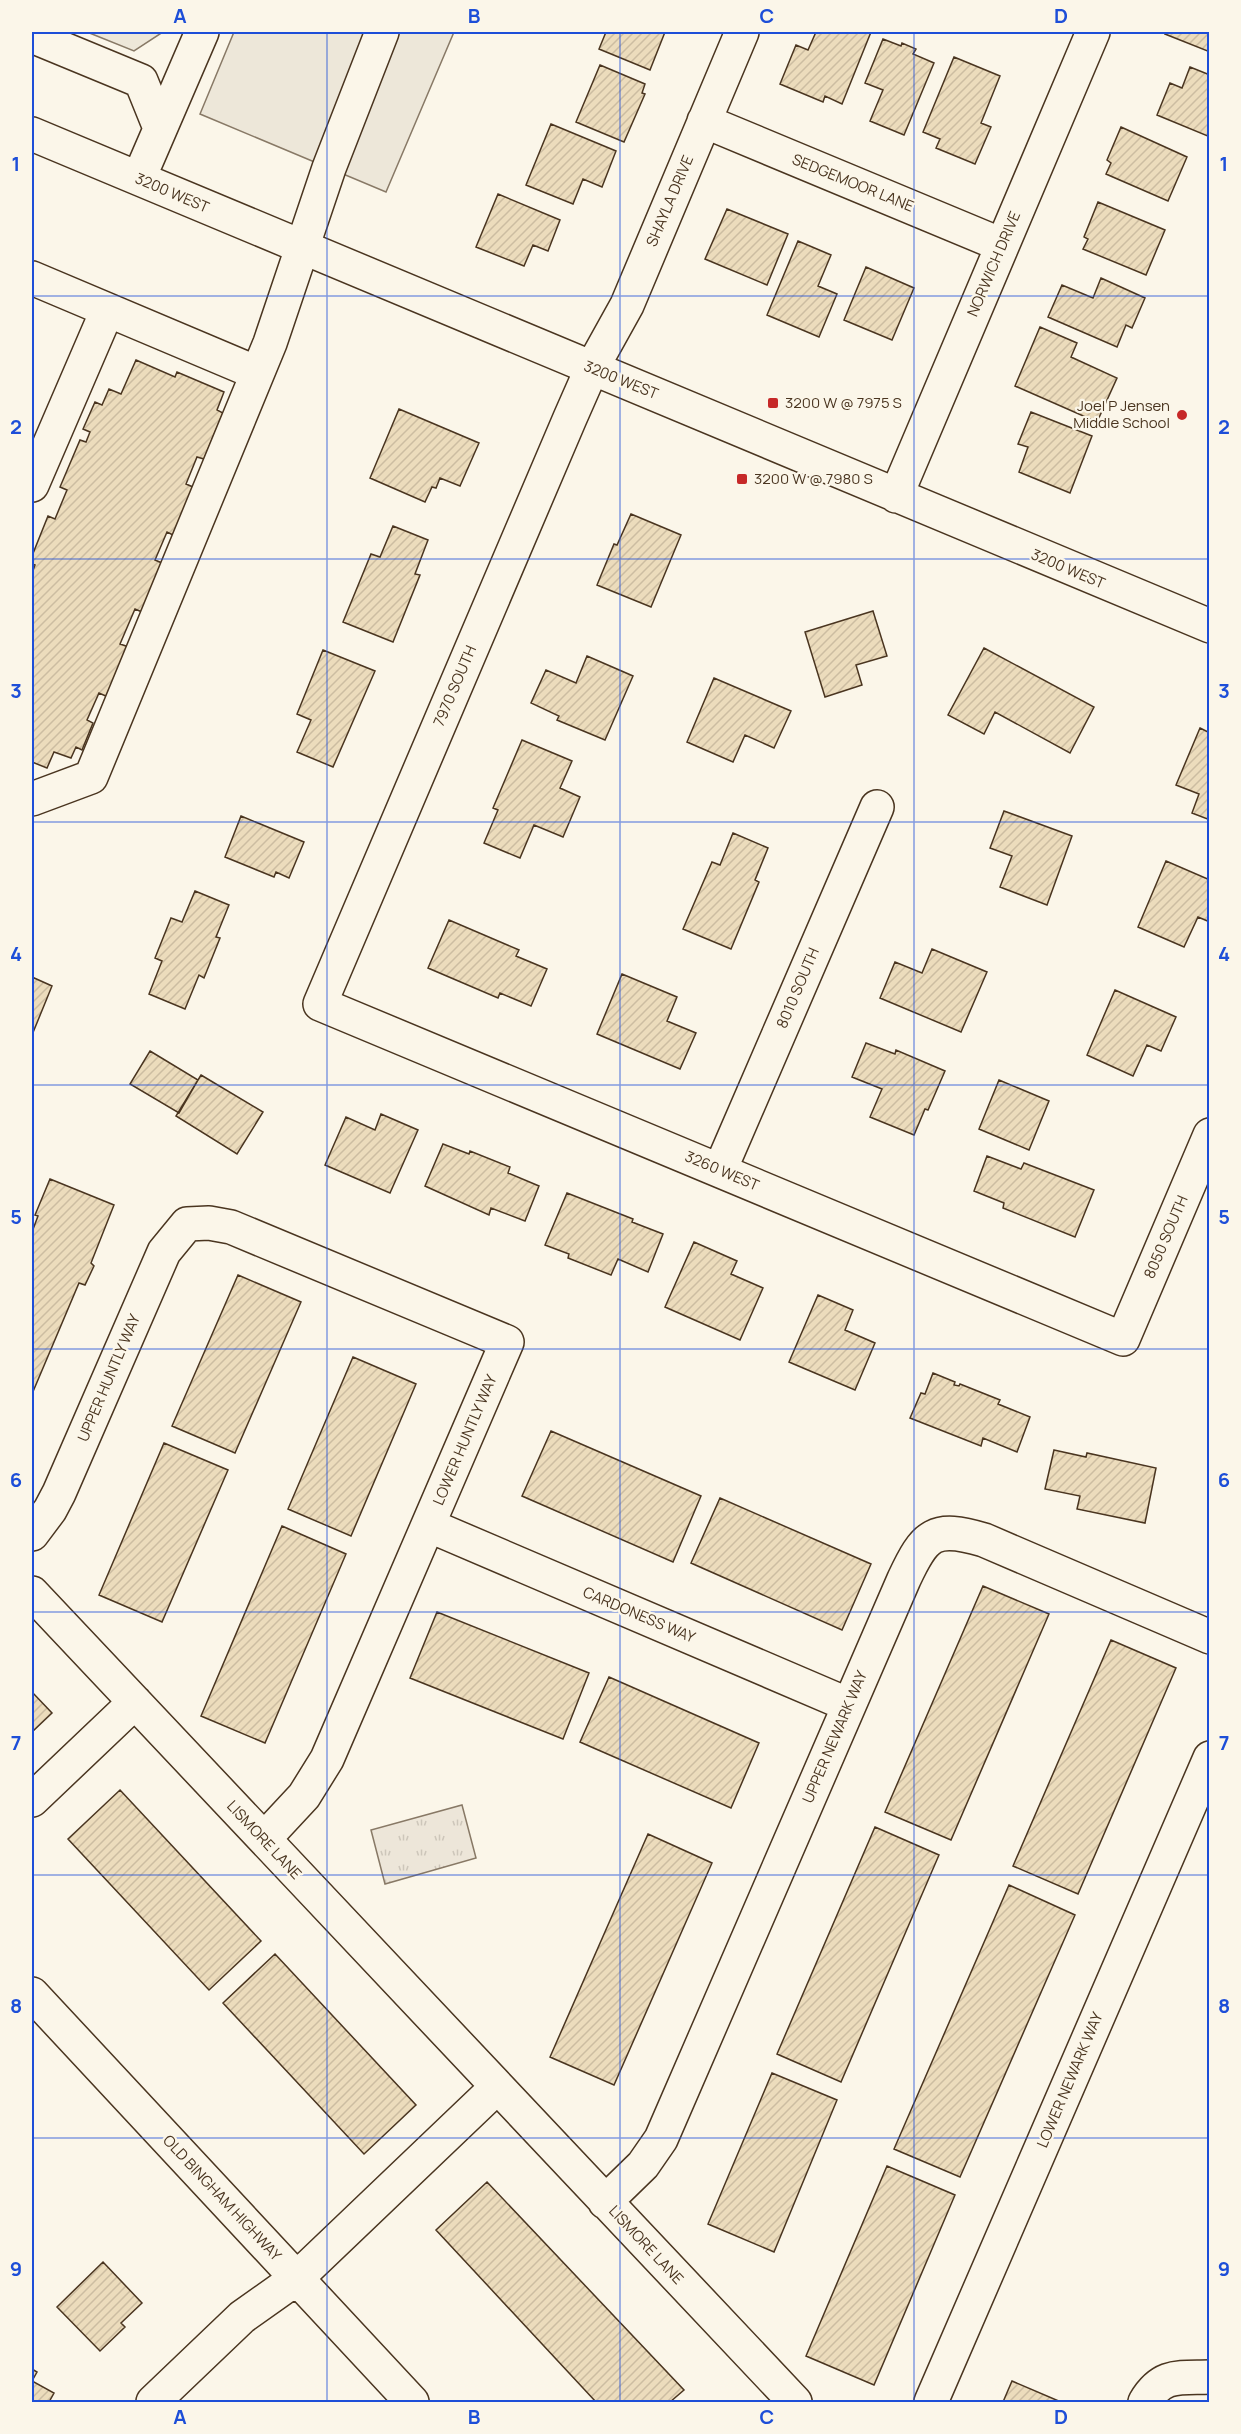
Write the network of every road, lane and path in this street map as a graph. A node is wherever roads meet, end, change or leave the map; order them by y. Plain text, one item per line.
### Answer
1 (202, 32) edge
2 (382, 32) edge
3 (742, 32) edge
4 (1092, 32) edge
5 (32, 36) edge
6 (704, 122) junction
7 (160, 128) junction
8 (32, 134) edge
9 (139, 178) junction
10 (1002, 244) junction
11 (302, 246) junction
12 (32, 278) edge
13 (107, 311) junction
14 (592, 368) junction
15 (257, 373) junction
16 (32, 485) edge
17 (896, 496) junction
18 (1209, 626) edge
19 (32, 799) edge
20 (877, 807) dead end
21 (320, 1004) joint
22 (1209, 1135) edge
23 (720, 1170) junction
24 (187, 1224) joint
25 (1123, 1339) joint
26 (428, 1525) junction
27 (32, 1534) edge
28 (32, 1593) edge
29 (1209, 1637) edge
30 (135, 1702) junction
31 (849, 1705) junction
32 (1209, 1758) edge
33 (32, 1800) edge
34 (264, 1839) junction
35 (32, 1994) edge
36 (497, 2086) junction
37 (605, 2202) junction
38 (297, 2278) junction
39 (1209, 2377) edge
40 (153, 2403) edge
41 (412, 2403) edge
42 (795, 2403) edge
43 (931, 2403) edge
44 (1145, 2403) edge

1 - 7 street
2 - 11 street
3 - 6 street, SHAYLA DRIVE
4 - 10 street, NORWICH DRIVE
5 - 7 street
6 - 10 street, SEDGEMOOR LANE
6 - 14 street, SHAYLA DRIVE
7 - 9 street
8 - 9 street, 3200 WEST
9 - 11 street, 3200 WEST
10 - 17 street, NORWICH DRIVE
11 - 14 street, 3200 WEST
11 - 15 street
12 - 13 street
13 - 15 street
13 - 16 street
14 - 17 street, 3200 WEST
14 - 21 street, 7970 SOUTH
15 - 19 street
17 - 18 street, 3200 WEST
20 - 23 street, 8010 SOUTH
21 - 23 street, 3260 WEST
22 - 25 street, 8050 SOUTH
23 - 25 street, 3260 WEST
24 - 26 street, LOWER HUNTLY WAY
24 - 27 street, UPPER HUNTLY WAY
26 - 31 street, CARDONESS WAY
26 - 34 street, LOWER HUNTLY WAY
28 - 30 street, LISMORE LANE
29 - 31 street, UPPER NEWARK WAY
30 - 33 street
30 - 34 street, LISMORE LANE
31 - 37 street, UPPER NEWARK WAY
32 - 43 street, LOWER NEWARK WAY
34 - 36 street, LISMORE LANE
35 - 38 street, OLD BINGHAM HIGHWAY
36 - 37 street, LISMORE LANE
36 - 38 street
37 - 42 street, LISMORE LANE
38 - 40 street
38 - 41 street, OLD BINGHAM HIGHWAY
39 - 44 street

